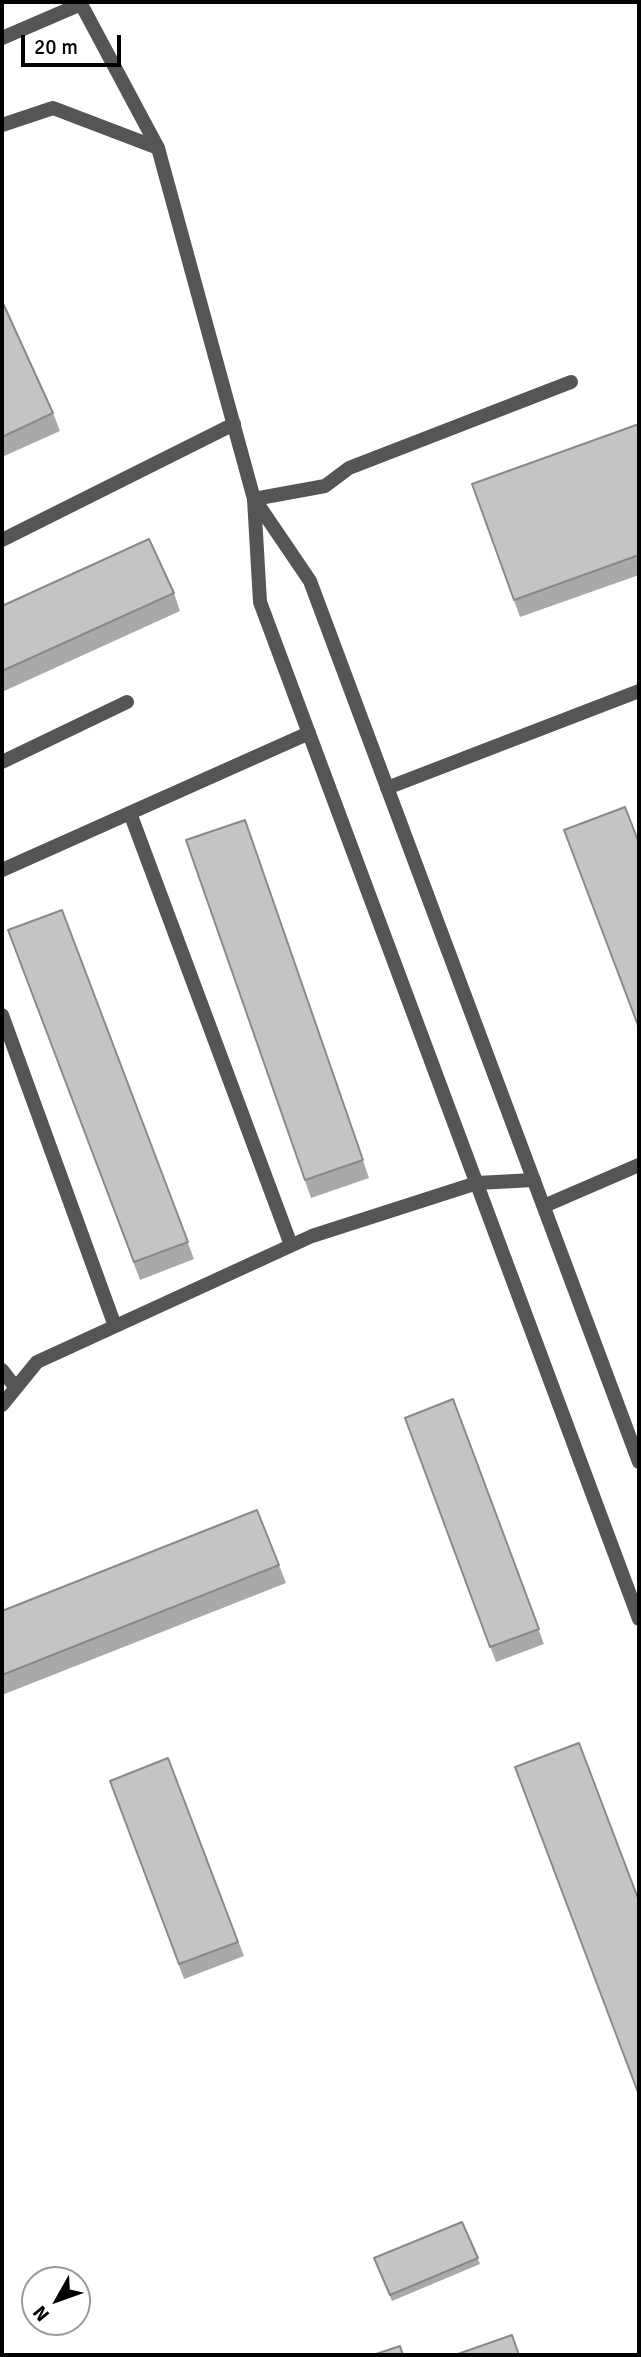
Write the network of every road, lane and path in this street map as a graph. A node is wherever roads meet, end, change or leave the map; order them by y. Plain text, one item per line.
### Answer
1 (85, 3) edge
2 (2, 38) edge
3 (2, 125) edge
4 (158, 148) junction
5 (571, 382) dead end
6 (234, 424) junction
7 (254, 499) junction
8 (2, 540) edge
9 (639, 691) edge
10 (127, 702) dead end
11 (309, 733) junction
12 (2, 762) edge
13 (387, 788) junction
14 (130, 813) junction
15 (2, 870) edge
16 (2, 1015) edge
17 (639, 1165) edge
18 (534, 1180) junction
19 (477, 1183) junction
20 (544, 1206) junction
21 (291, 1245) junction
22 (115, 1326) junction
23 (2, 1370) edge
24 (16, 1388) junction
25 (2, 1405) edge
26 (639, 1462) edge
27 (639, 1619) edge

1 - 2 street
1 - 4 street
3 - 4 street
4 - 6 street
5 - 7 street
6 - 7 street
6 - 8 street
7 - 11 street
7 - 13 street
9 - 13 street
10 - 12 street
11 - 14 street
11 - 19 street
13 - 18 street
14 - 15 street
14 - 21 street
16 - 22 street
17 - 20 street
18 - 19 street
18 - 20 street
19 - 21 street
19 - 27 street
20 - 26 street
21 - 22 street
22 - 24 street
23 - 24 street
24 - 25 street

